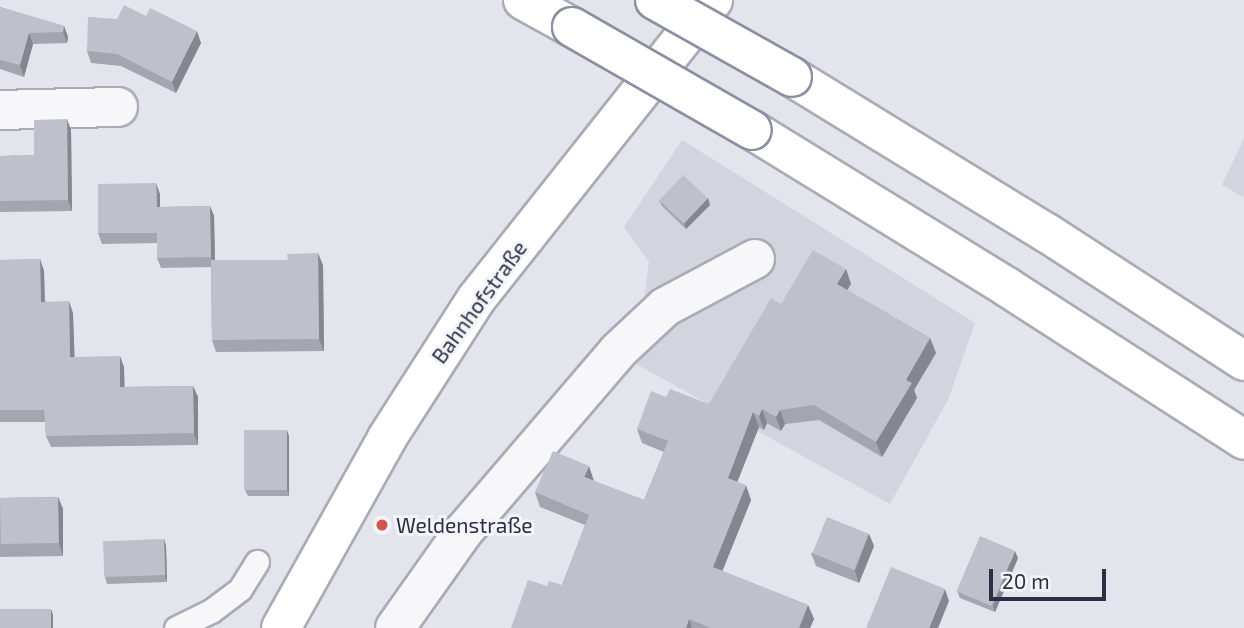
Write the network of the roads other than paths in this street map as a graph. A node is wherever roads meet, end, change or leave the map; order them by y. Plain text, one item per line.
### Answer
1 (523, 0) edge
2 (655, 0) edge
3 (713, 0) edge
4 (118, 107) dead end
5 (0, 110) edge
6 (755, 259) dead end
7 (1244, 361) edge
8 (1244, 440) edge
9 (257, 562) dead end
10 (176, 628) edge
11 (281, 628) edge
12 (395, 628) edge

1 - 8 main road, bridge
2 - 7 main road, bridge
3 - 11 main road, Bahnhofstraße
4 - 5 street
6 - 12 street
9 - 10 lane

